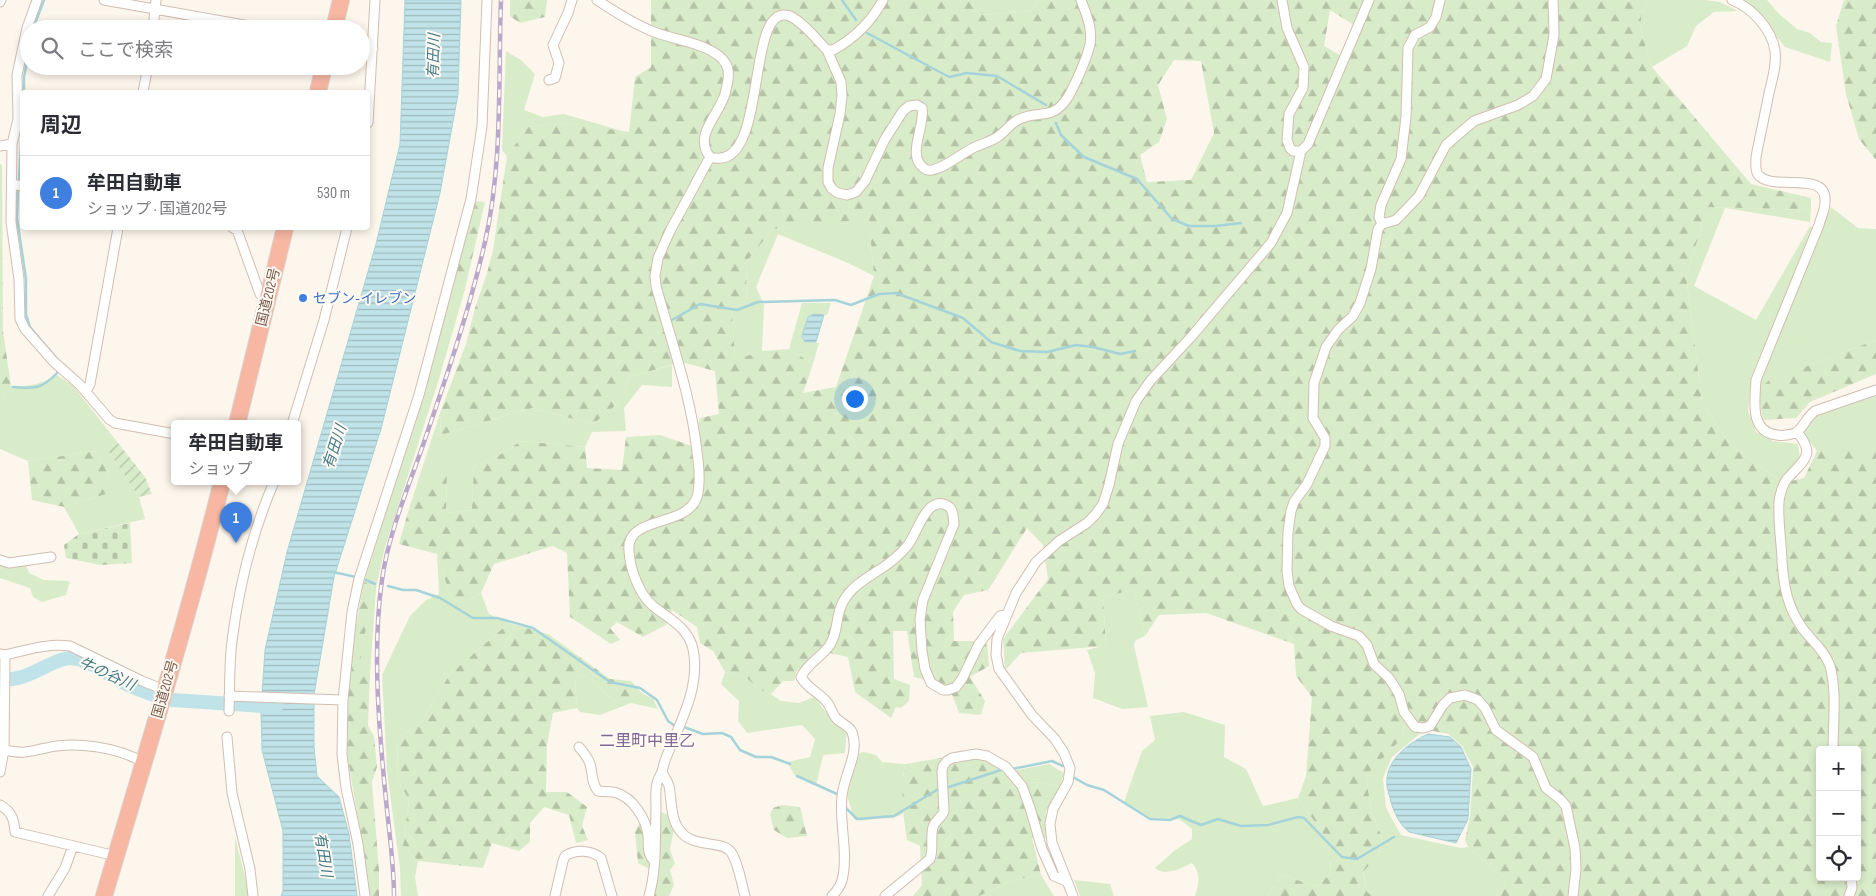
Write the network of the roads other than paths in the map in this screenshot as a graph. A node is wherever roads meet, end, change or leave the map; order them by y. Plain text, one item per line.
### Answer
1 (37, 0) edge
2 (104, 0) edge
3 (341, 0) edge
4 (375, 0) edge
5 (487, 0) edge
6 (572, 0) edge
7 (597, 0) edge
8 (882, 0) edge
9 (1081, 0) edge
10 (1282, 0) edge
11 (1368, 0) edge
12 (1440, 0) edge
13 (1553, 0) edge
14 (1732, 0) edge
15 (155, 4) edge
16 (30, 20) edge
17 (154, 20) edge
18 (227, 20) edge
19 (336, 20) edge
20 (370, 48) edge
21 (373, 49) junction
22 (827, 50) junction
23 (20, 61) edge
24 (146, 75) edge
25 (322, 75) edge
26 (549, 80) dead end
27 (143, 90) edge
28 (318, 90) edge
29 (370, 93) edge
30 (12, 144) junction
31 (0, 146) edge
32 (1301, 151) junction
33 (710, 157) junction
34 (12, 184) junction
35 (20, 186) edge
36 (1382, 224) junction
37 (118, 230) edge
38 (237, 230) edge
39 (285, 230) edge
40 (346, 230) edge
41 (268, 298) junction
42 (1876, 390) edge
43 (86, 392) junction
44 (238, 420) edge
45 (293, 420) edge
46 (1796, 432) junction
47 (171, 433) edge
48 (221, 485) edge
49 (273, 485) edge
50 (51, 556) dead end
51 (0, 560) edge
52 (1005, 615) junction
53 (3, 654) edge
54 (165, 690) junction
55 (230, 696) junction
56 (343, 700) junction
57 (229, 711) dead end
58 (227, 737) dead end
59 (1833, 746) edge
60 (579, 747) dead end
61 (4, 750) junction
62 (144, 763) junction
63 (0, 772) edge
64 (662, 772) junction
65 (0, 805) edge
66 (73, 846) junction
67 (116, 856) junction
68 (654, 861) junction
69 (1066, 881) junction
70 (1851, 881) edge
71 (48, 896) edge
72 (104, 896) edge
73 (253, 896) edge
74 (365, 896) edge
75 (555, 896) edge
76 (612, 896) edge
77 (650, 896) edge
78 (745, 896) edge
79 (832, 896) edge
80 (885, 896) edge
81 (1073, 896) edge
82 (1572, 896) edge
83 (1849, 896) edge

1 - 16 street
2 - 15 street
3 - 19 highway
4 - 21 street
5 - 56 street
6 - 26 street
7 - 33 street
8 - 22 street
9 - 22 street
10 - 32 street
11 - 32 street
12 - 36 street
13 - 36 street
14 - 46 street
15 - 17 street
15 - 18 street
20 - 21 street
21 - 29 street
22 - 33 street
23 - 30 street
24 - 27 street
25 - 28 highway
30 - 31 street
30 - 34 street
32 - 52 street
33 - 64 street
34 - 35 street
34 - 43 street
36 - 82 street
37 - 43 street
38 - 41 street
39 - 41 highway, 国道202号
40 - 45 street
41 - 44 highway, 国道202号
42 - 46 street
43 - 47 street
46 - 59 street
48 - 54 highway, 国道202号
49 - 55 street
50 - 51 street
52 - 69 street
52 - 79 street
53 - 54 street
53 - 61 street
54 - 62 highway, 国道202号
55 - 56 street
55 - 57 street
56 - 74 street
58 - 73 street
60 - 68 street
61 - 62 street
61 - 63 street
62 - 67 highway, 国道202号
64 - 68 street
64 - 78 street
65 - 66 street
66 - 67 street
66 - 71 street
67 - 72 highway, 国道202号
68 - 77 street
69 - 80 street
69 - 81 street
70 - 83 street
75 - 76 street

